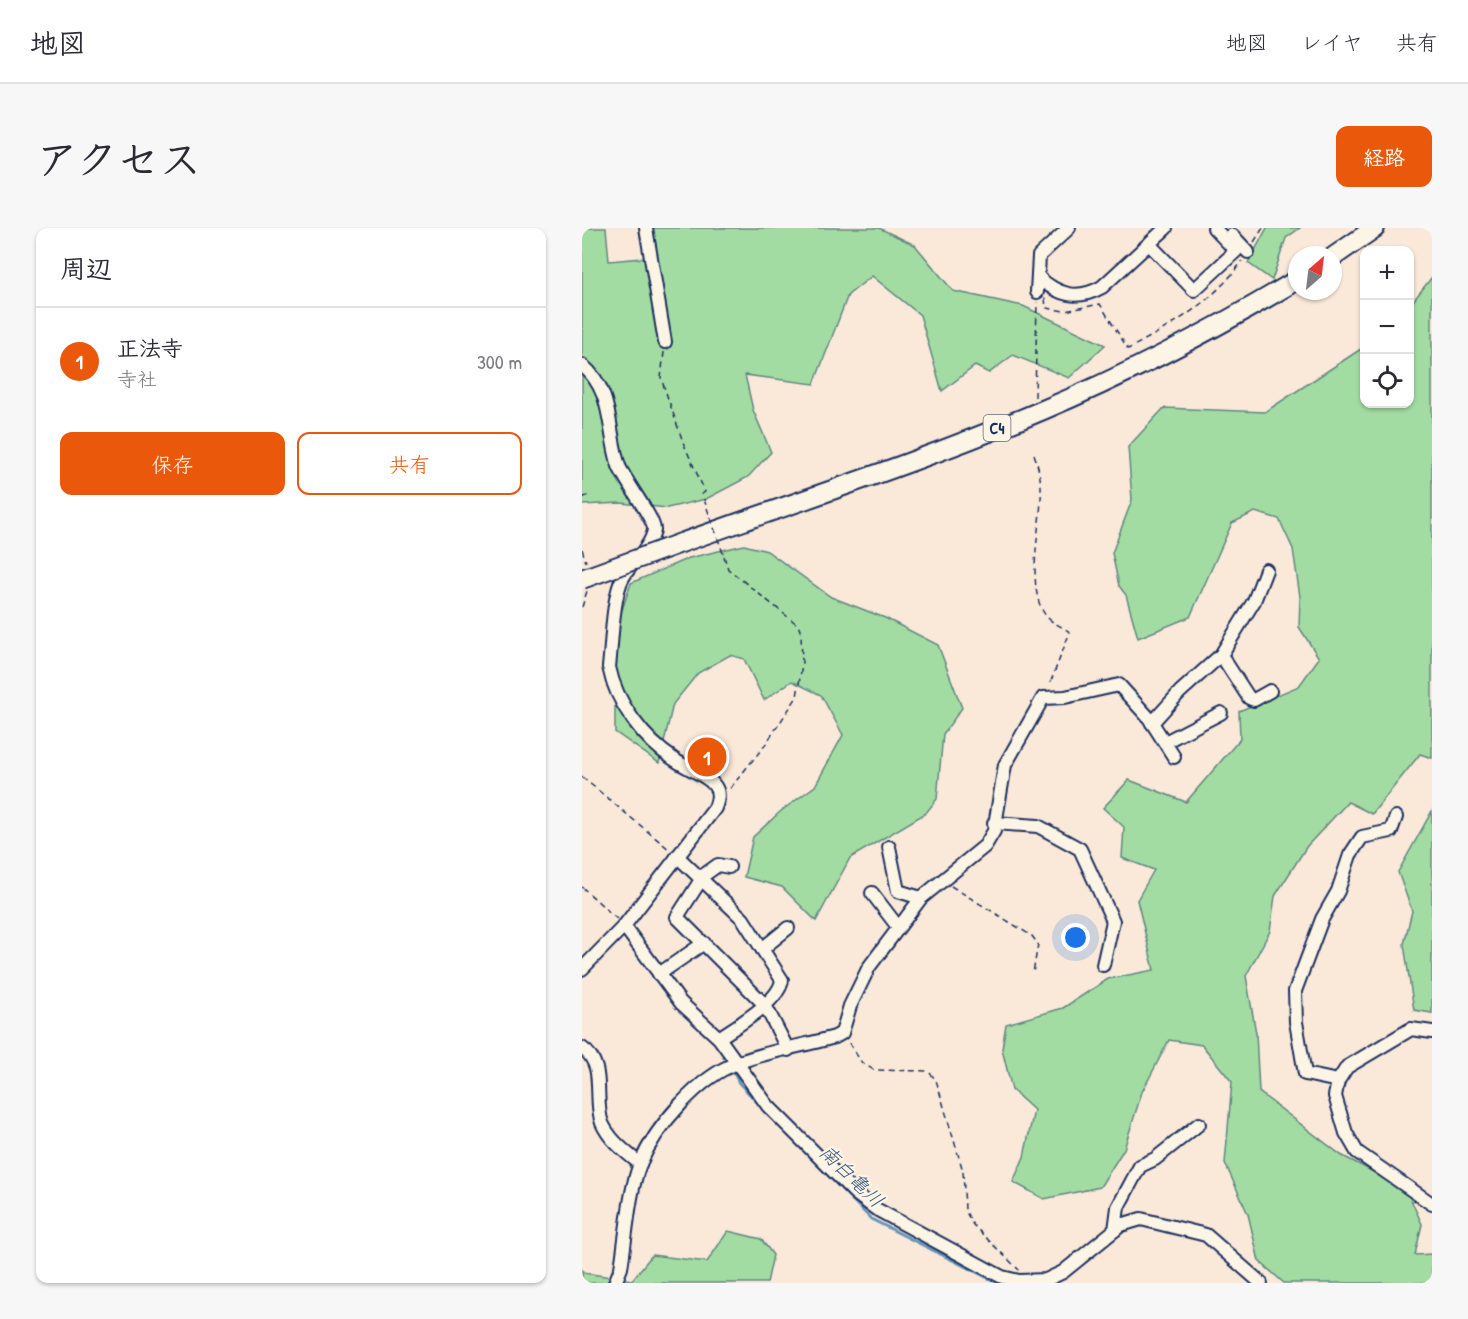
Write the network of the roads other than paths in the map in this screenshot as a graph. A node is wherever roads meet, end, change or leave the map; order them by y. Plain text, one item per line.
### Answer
1 (646, 228) edge
2 (1166, 228) edge
3 (1214, 228) edge
4 (1226, 228) edge
5 (1375, 228) edge
6 (1064, 230) edge
7 (1149, 244) junction
8 (1342, 251) edge
9 (1248, 252) road end
10 (1038, 277) junction
11 (1288, 285) edge
12 (1037, 292) road end
13 (664, 342) road end
14 (582, 365) edge
15 (1266, 570) dead end
16 (582, 579) edge
17 (1221, 655) junction
18 (1270, 691) dead end
19 (1221, 713) dead end
20 (1152, 723) junction
21 (1165, 742) junction
22 (1174, 757) dead end
23 (1396, 818) dead end
24 (994, 823) junction
25 (889, 847) dead end
26 (677, 856) junction
27 (729, 867) dead end
28 (702, 879) junction
29 (872, 893) dead end
30 (921, 898) junction
31 (624, 926) junction
32 (898, 927) junction
33 (788, 928) dead end
34 (704, 943) junction
35 (762, 949) junction
36 (1103, 965) dead end
37 (582, 969) edge
38 (659, 974) junction
39 (765, 1005) junction
40 (1432, 1032) edge
41 (719, 1038) junction
42 (582, 1048) edge
43 (788, 1050) junction
44 (737, 1063) junction
45 (1338, 1081) junction
46 (1199, 1124) dead end
47 (640, 1164) junction
48 (1432, 1204) edge
49 (1115, 1230) junction
50 (615, 1283) edge
51 (1261, 1283) edge

1 - 13 street
2 - 7 street
3 - 7 street
4 - 9 street
5 - 8 highway
6 - 10 street
7 - 10 street
10 - 12 street
11 - 16 highway, C4, bridge
14 - 26 street
15 - 17 street
17 - 18 street
17 - 20 street
19 - 21 street
20 - 21 street
20 - 24 street
21 - 22 street
23 - 45 street
24 - 30 street
24 - 36 street
25 - 30 street
26 - 28 street
26 - 31 street
27 - 28 street
28 - 34 street
28 - 35 street
29 - 32 street
30 - 32 street
31 - 37 street
31 - 38 street
32 - 43 street
33 - 35 street
34 - 38 street
34 - 39 street
35 - 39 street
38 - 41 street
39 - 41 street
39 - 43 street
40 - 45 street
41 - 44 street
42 - 47 street
43 - 44 street
44 - 47 street
44 - 49 street
45 - 48 street
46 - 49 street
47 - 50 street
49 - 51 street

